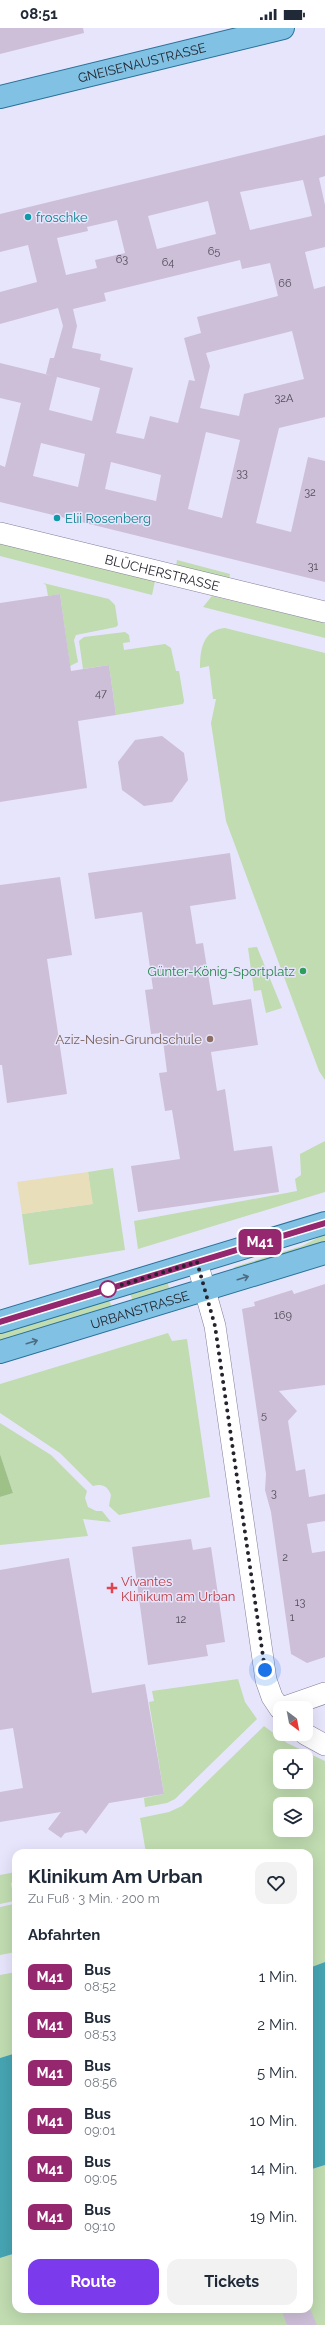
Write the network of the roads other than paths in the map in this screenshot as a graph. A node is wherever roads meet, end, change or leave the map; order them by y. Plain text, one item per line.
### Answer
1 (283, 28) edge
2 (0, 97) edge
3 (0, 533) edge
4 (325, 612) edge
5 (325, 1223) edge
6 (325, 1253) edge
7 (197, 1262) junction
8 (206, 1289) junction
9 (0, 1322) edge
10 (0, 1352) edge
11 (325, 1693) edge
12 (275, 1701) edge
13 (302, 1701) edge
14 (313, 1738) edge
15 (325, 1745) edge

1 - 2 main road, GNEISENAUSTRASSE
3 - 4 street, BLÜCHERSTRASSE
5 - 7 main road
8 -> 6 main road, URBANSTRASSE
7 - 8 street
7 - 9 main road
10 -> 8 main road, URBANSTRASSE
8 - 12 street
11 - 13 street
14 - 15 street

